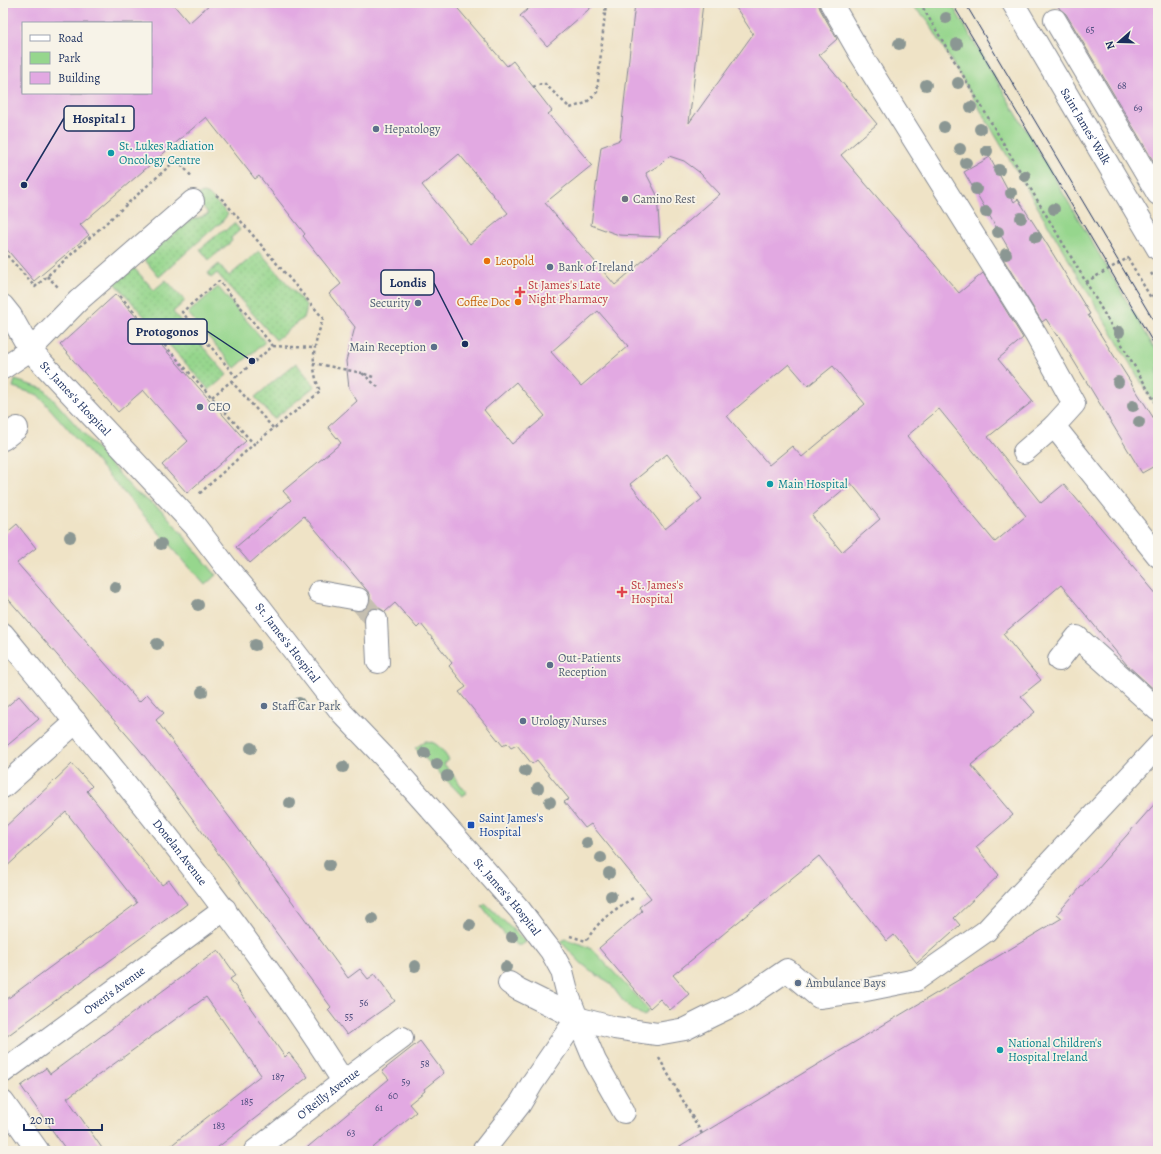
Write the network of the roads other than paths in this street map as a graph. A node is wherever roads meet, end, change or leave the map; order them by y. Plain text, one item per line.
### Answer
1 (831, 3) edge
2 (1013, 3) edge
3 (1055, 20) dead end
4 (1158, 194) edge
5 (202, 196) road end
6 (1158, 249) edge
7 (3, 306) edge
8 (30, 350) junction
9 (3, 368) edge
10 (1054, 426) junction
11 (1024, 452) dead end
12 (1158, 556) edge
13 (319, 592) dead end
14 (358, 599) tunnel mouth
15 (376, 620) tunnel mouth
16 (3, 634) edge
17 (1059, 660) dead end
18 (378, 662) dead end
19 (1158, 710) edge
20 (76, 722) junction
21 (1158, 746) edge
22 (3, 787) edge
23 (225, 909) junction
24 (509, 983) dead end
25 (577, 1018) junction
26 (402, 1038) dead end
27 (3, 1072) edge
28 (343, 1081) junction
29 (3, 1102) edge
30 (624, 1112) dead end
31 (38, 1151) edge
32 (255, 1151) edge
33 (483, 1151) edge

1 - 10 street
2 - 6 street, Saint James' Walk
3 - 4 street
5 - 8 street
7 - 8 street, St. James's Hospital
8 - 9 street
8 - 25 street, St. James's Hospital
10 - 11 street
10 - 12 street
13 - 14 street
15 - 18 street
16 - 20 street, Donelan Avenue
17 - 19 street
20 - 22 street
20 - 23 street, Donelan Avenue
21 - 25 street
23 - 27 street, Owen's Avenue
23 - 28 street, Donelan Avenue
24 - 25 street
25 - 30 street, St. James's Hospital
25 - 33 street
26 - 28 street, O'Reilly Avenue
28 - 32 street, O'Reilly Avenue
29 - 31 street

